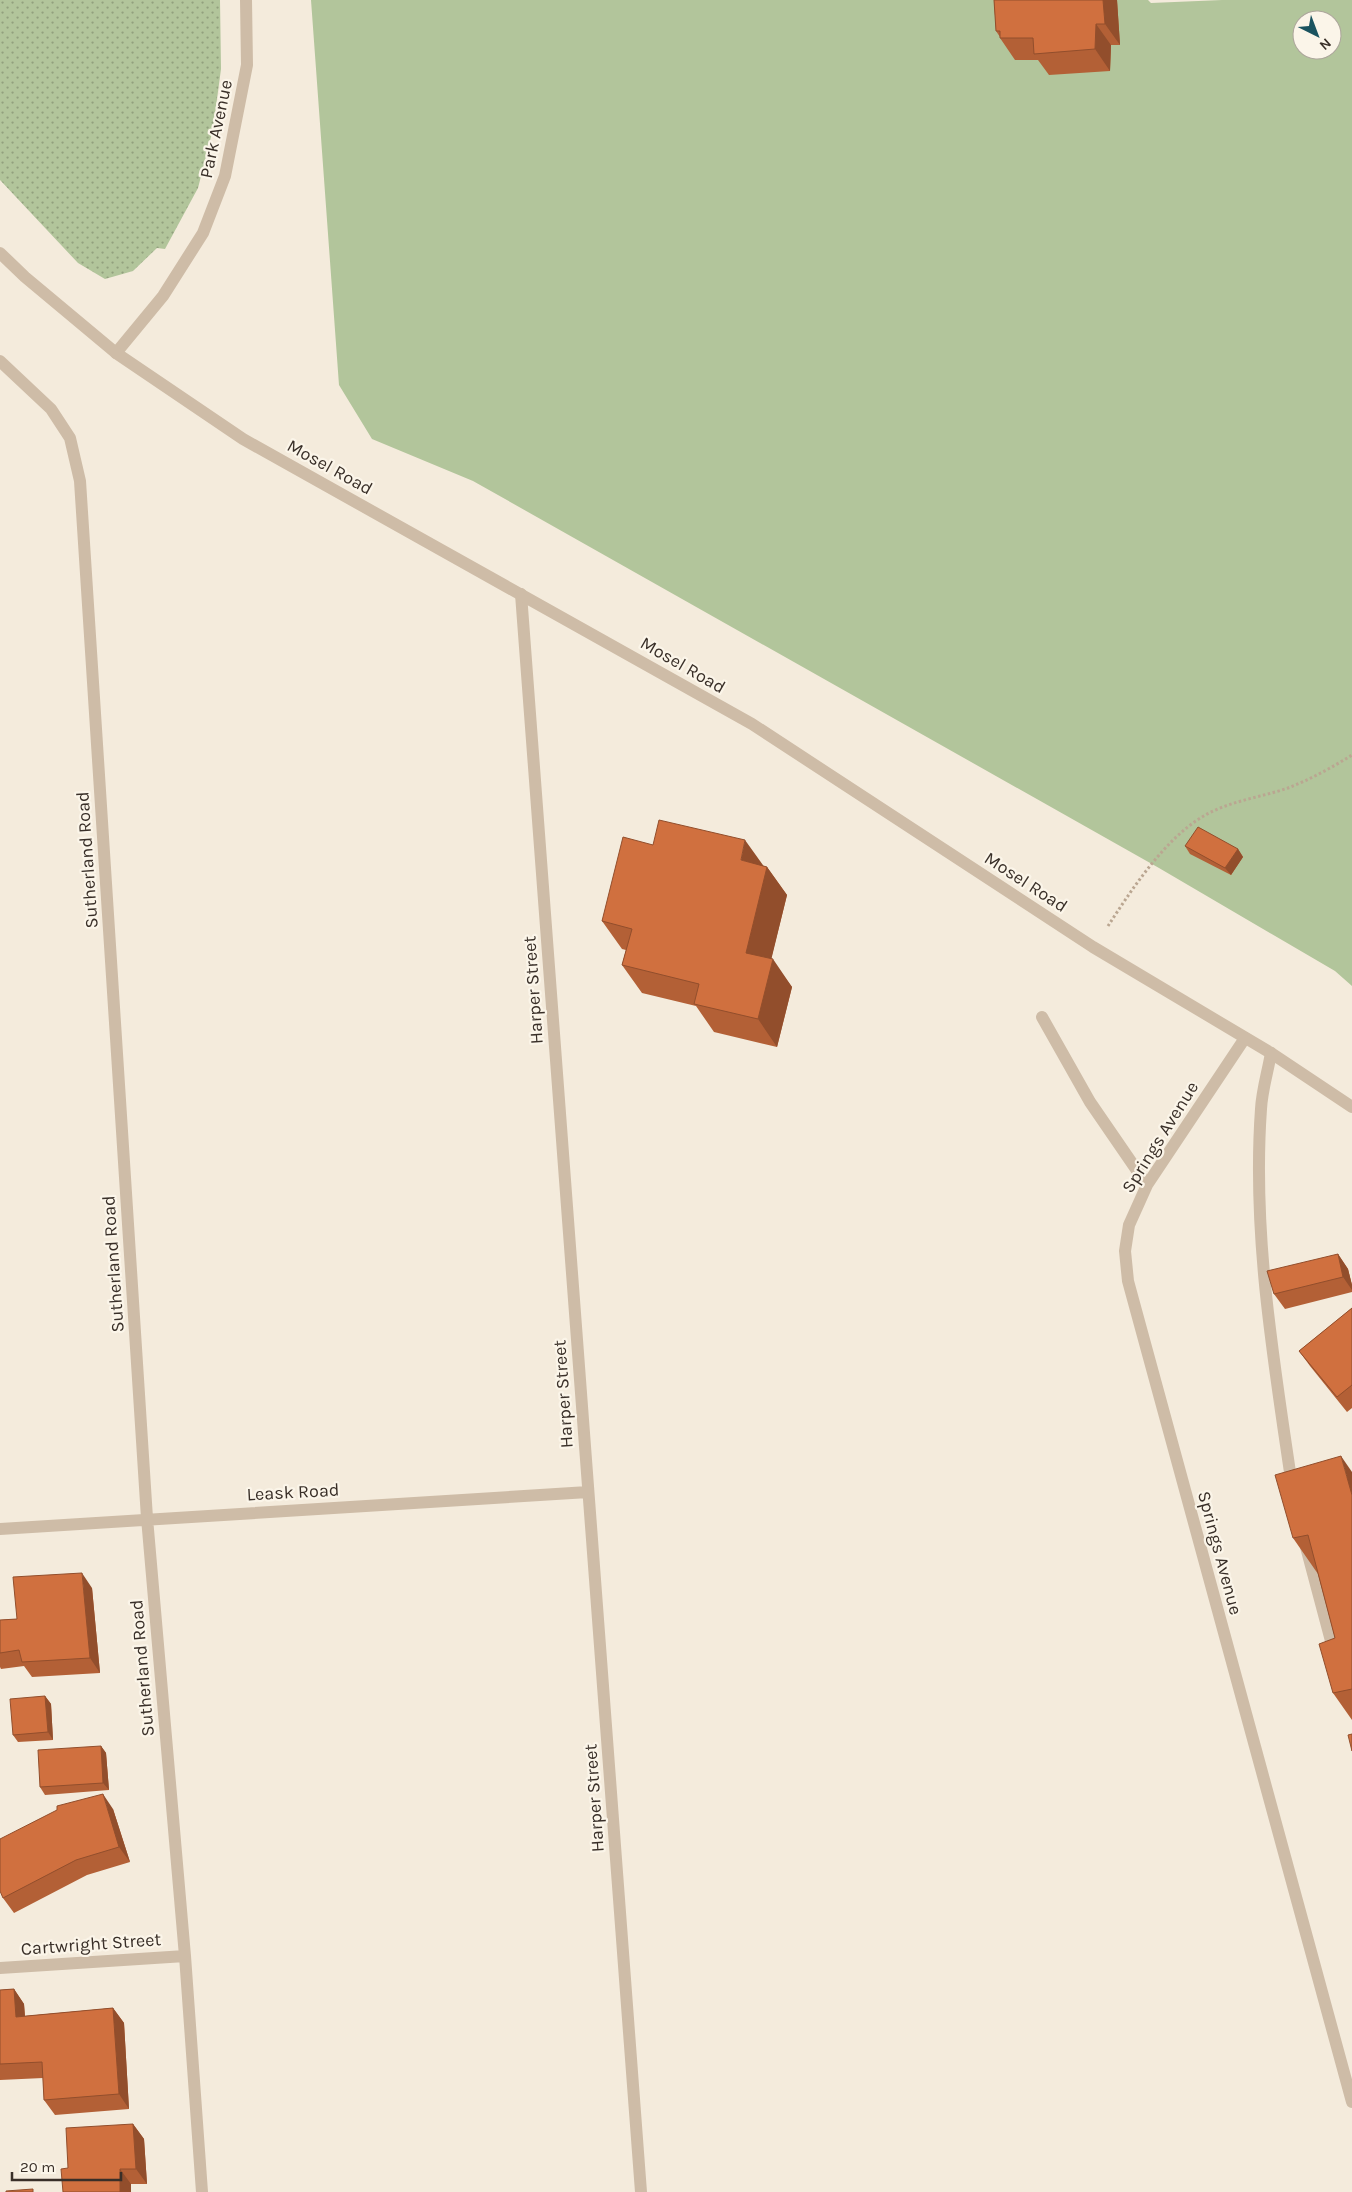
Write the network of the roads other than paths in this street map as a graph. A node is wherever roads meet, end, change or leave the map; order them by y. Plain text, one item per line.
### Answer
1 (246, 0) edge
2 (0, 254) edge
3 (116, 353) junction
4 (0, 361) edge
5 (521, 594) junction
6 (1042, 1017) dead end
7 (1245, 1038) junction
8 (1271, 1053) junction
9 (1352, 1107) edge
10 (1147, 1185) junction
11 (588, 1492) junction
12 (1295, 1503) edge
13 (147, 1518) junction
14 (0, 1529) edge
15 (1301, 1531) edge
16 (1339, 1671) edge
17 (185, 1956) junction
18 (0, 1968) edge
19 (1352, 2102) edge
20 (202, 2192) edge
21 (642, 2192) edge

1 - 3 street, Park Avenue
2 - 3 street, Mosel Road
3 - 5 street, Mosel Road
4 - 13 street, Sutherland Road
5 - 7 street, Mosel Road
5 - 11 street, Harper Street
6 - 10 street
7 - 8 street, Mosel Road
7 - 10 street, Springs Avenue
8 - 9 street, Mosel Road
8 - 12 street
10 - 19 street, Springs Avenue
11 - 13 street, Leask Road
11 - 21 street, Harper Street
13 - 14 street, Leask Road
13 - 17 street, Sutherland Road
15 - 16 street
17 - 18 street, Cartwright Street
17 - 20 street, Sutherland Road

